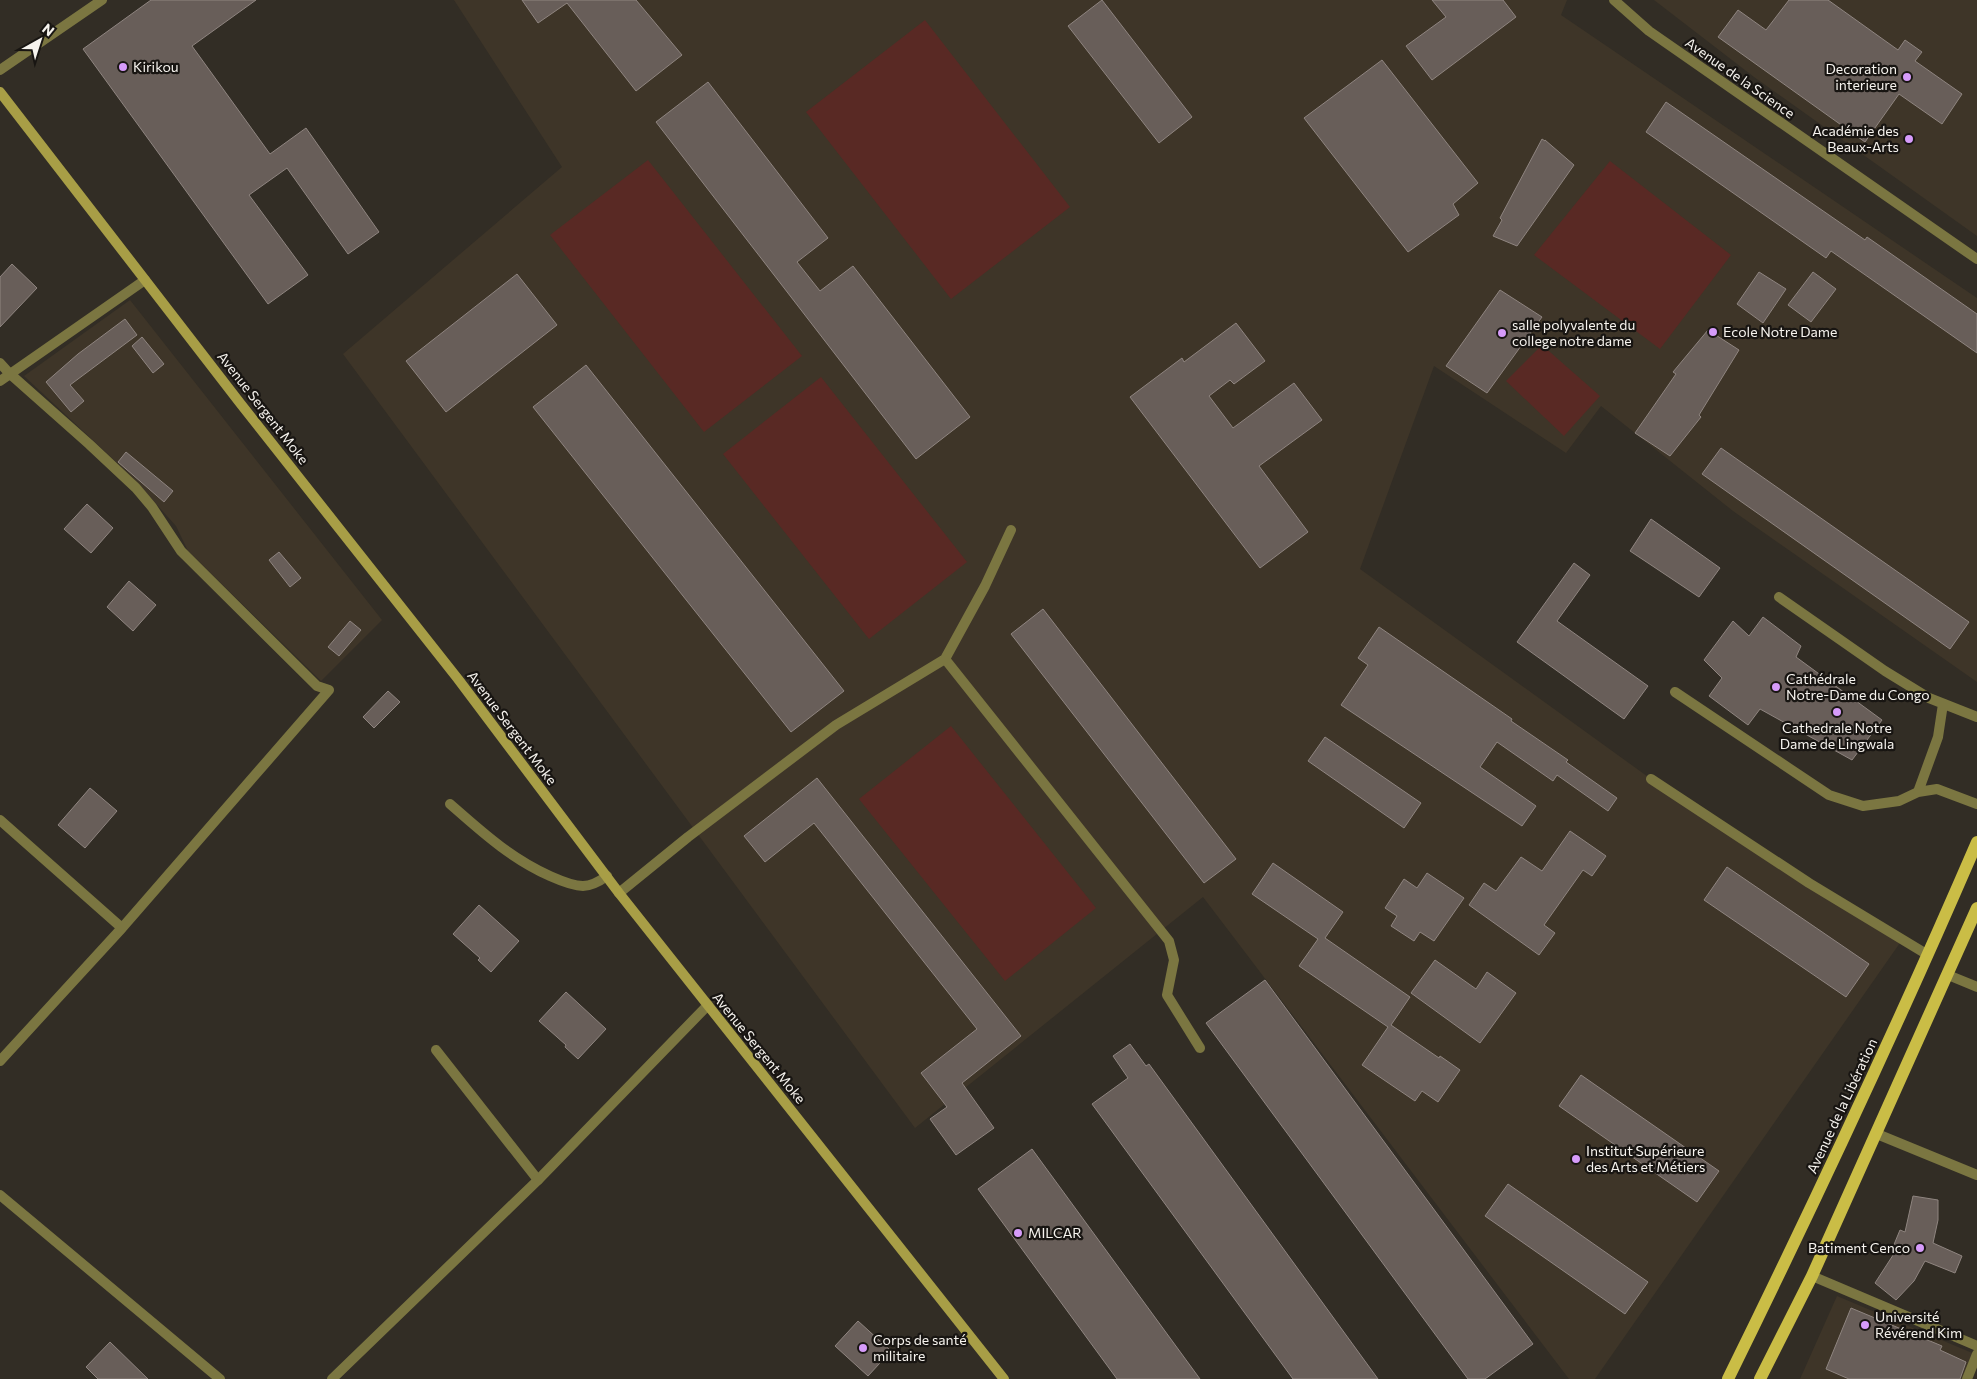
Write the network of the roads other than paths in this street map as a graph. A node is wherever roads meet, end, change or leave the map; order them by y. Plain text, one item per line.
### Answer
1 (102, 0) edge
2 (1614, 0) edge
3 (0, 70) edge
4 (0, 92) edge
5 (1977, 259) edge
6 (145, 280) junction
7 (0, 363) edge
8 (9, 373) junction
9 (0, 381) edge
10 (1010, 530) dead end
11 (1779, 597) dead end
12 (946, 659) junction
13 (1675, 692) dead end
14 (1943, 704) junction
15 (1977, 717) edge
16 (1651, 779) dead end
17 (1918, 792) junction
18 (450, 804) dead end
19 (1977, 804) edge
20 (0, 820) edge
21 (1977, 842) edge
22 (607, 876) junction
23 (619, 893) junction
24 (1977, 908) edge
25 (122, 928) junction
26 (1928, 956) junction
27 (1948, 975) junction
28 (1977, 988) edge
29 (708, 1005) junction
30 (1200, 1048) dead end
31 (436, 1050) dead end
32 (0, 1061) edge
33 (1877, 1134) junction
34 (1977, 1175) edge
35 (538, 1180) junction
36 (0, 1195) edge
37 (1812, 1276) junction
38 (1977, 1346) edge
39 (1977, 1354) edge
40 (220, 1379) edge
41 (332, 1379) edge
42 (1004, 1379) edge
43 (1728, 1379) edge
44 (1760, 1379) edge
45 (1967, 1379) edge

1 - 3 street
2 - 5 street, Avenue de la Science
4 - 6 main road, Avenue Sergent Moke
6 - 8 street
6 - 22 main road, Avenue Sergent Moke
7 - 8 street
8 - 9 street
8 - 25 street
10 - 12 street
11 - 14 street
12 - 23 street
12 - 30 street
13 - 17 street
14 - 15 street
14 - 17 street
16 - 26 street
17 - 19 street
18 - 22 street
20 - 25 street
21 - 26 main road, Avenue de la Libération
22 - 23 main road, Avenue Sergent Moke
23 - 29 main road, Avenue Sergent Moke
24 - 27 main road
25 - 32 street
26 - 43 main road, Avenue de la Libération
27 - 28 street
27 - 33 main road
29 - 35 street
29 - 42 main road, Avenue Sergent Moke
31 - 35 street
33 - 34 street
33 - 37 main road
35 - 41 street
36 - 40 street
37 - 38 street
37 - 44 main road
39 - 45 street

